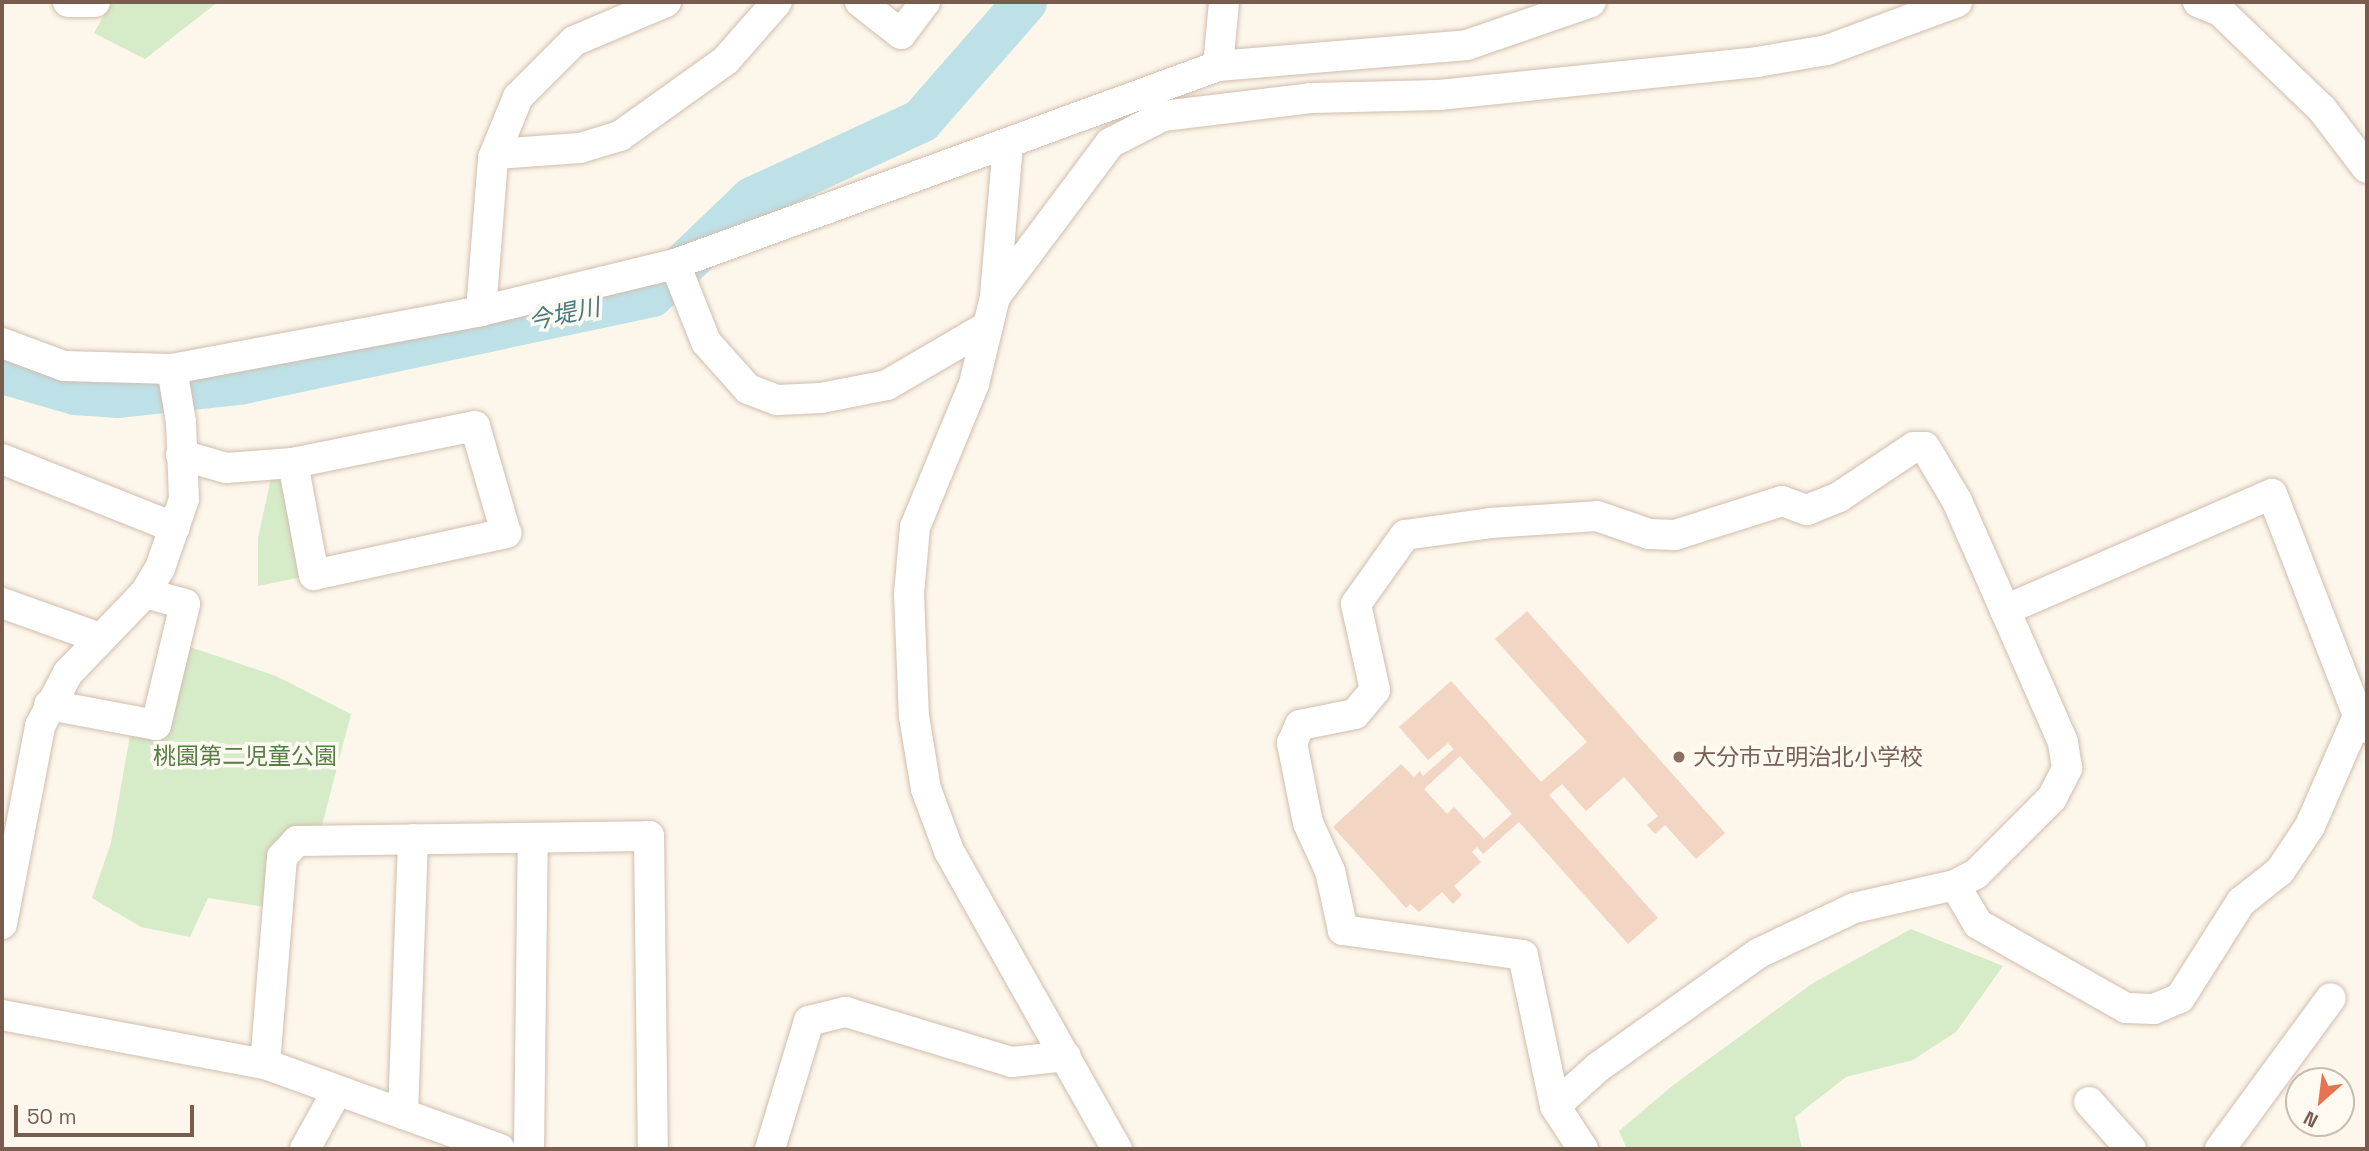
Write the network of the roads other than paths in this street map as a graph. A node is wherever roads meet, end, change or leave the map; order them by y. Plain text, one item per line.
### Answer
1 (68, 2) edge
2 (95, 2) edge
3 (666, 2) edge
4 (777, 2) edge
5 (860, 2) edge
6 (925, 2) edge
7 (1224, 2) edge
8 (1591, 2) edge
9 (1957, 2) edge
10 (2198, 2) edge
11 (1218, 66) junction
12 (1008, 144) junction
13 (496, 154) junction
14 (2367, 168) edge
15 (675, 264) junction
16 (481, 311) junction
17 (992, 312) junction
18 (2, 343) edge
19 (174, 377) junction
20 (181, 455) junction
21 (2, 459) edge
22 (293, 463) junction
23 (175, 528) junction
24 (145, 593) junction
25 (2, 603) edge
26 (2005, 610) junction
27 (100, 638) junction
28 (49, 705) junction
29 (2362, 722) edge
30 (533, 838) junction
31 (413, 839) junction
32 (1955, 885) junction
33 (2, 924) edge
34 (2331, 998) dead end
35 (2, 1015) edge
36 (1066, 1056) junction
37 (265, 1064) junction
38 (337, 1090) junction
39 (2089, 1102) dead end
40 (1555, 1106) junction
41 (403, 1114) junction
42 (305, 1149) edge
43 (500, 1149) edge
44 (529, 1149) edge
45 (653, 1149) edge
46 (770, 1149) edge
47 (1117, 1149) edge
48 (1583, 1149) edge
49 (2132, 1149) edge
50 (2220, 1149) edge

1 - 2 street
3 - 13 street
4 - 13 street
5 - 6 street
7 - 11 street
8 - 11 street
9 - 17 street
10 - 14 street
11 - 12 street
12 - 15 street
12 - 17 street
13 - 16 street
15 - 16 street
15 - 17 street
16 - 19 street
17 - 36 street
18 - 19 street
19 - 20 street
20 - 22 street
20 - 23 street
21 - 23 street
22 - 22 street
23 - 24 street
24 - 27 street
24 - 28 street
25 - 27 street
26 - 29 street
26 - 32 street
26 - 40 street
27 - 28 street
28 - 33 street
29 - 32 street
30 - 31 street
30 - 44 street
30 - 45 street
31 - 37 street
31 - 41 street
32 - 40 street
34 - 50 street
35 - 37 street
36 - 46 street
36 - 47 street
37 - 38 street
38 - 41 street
38 - 42 street
39 - 49 street
40 - 48 street
41 - 43 street

